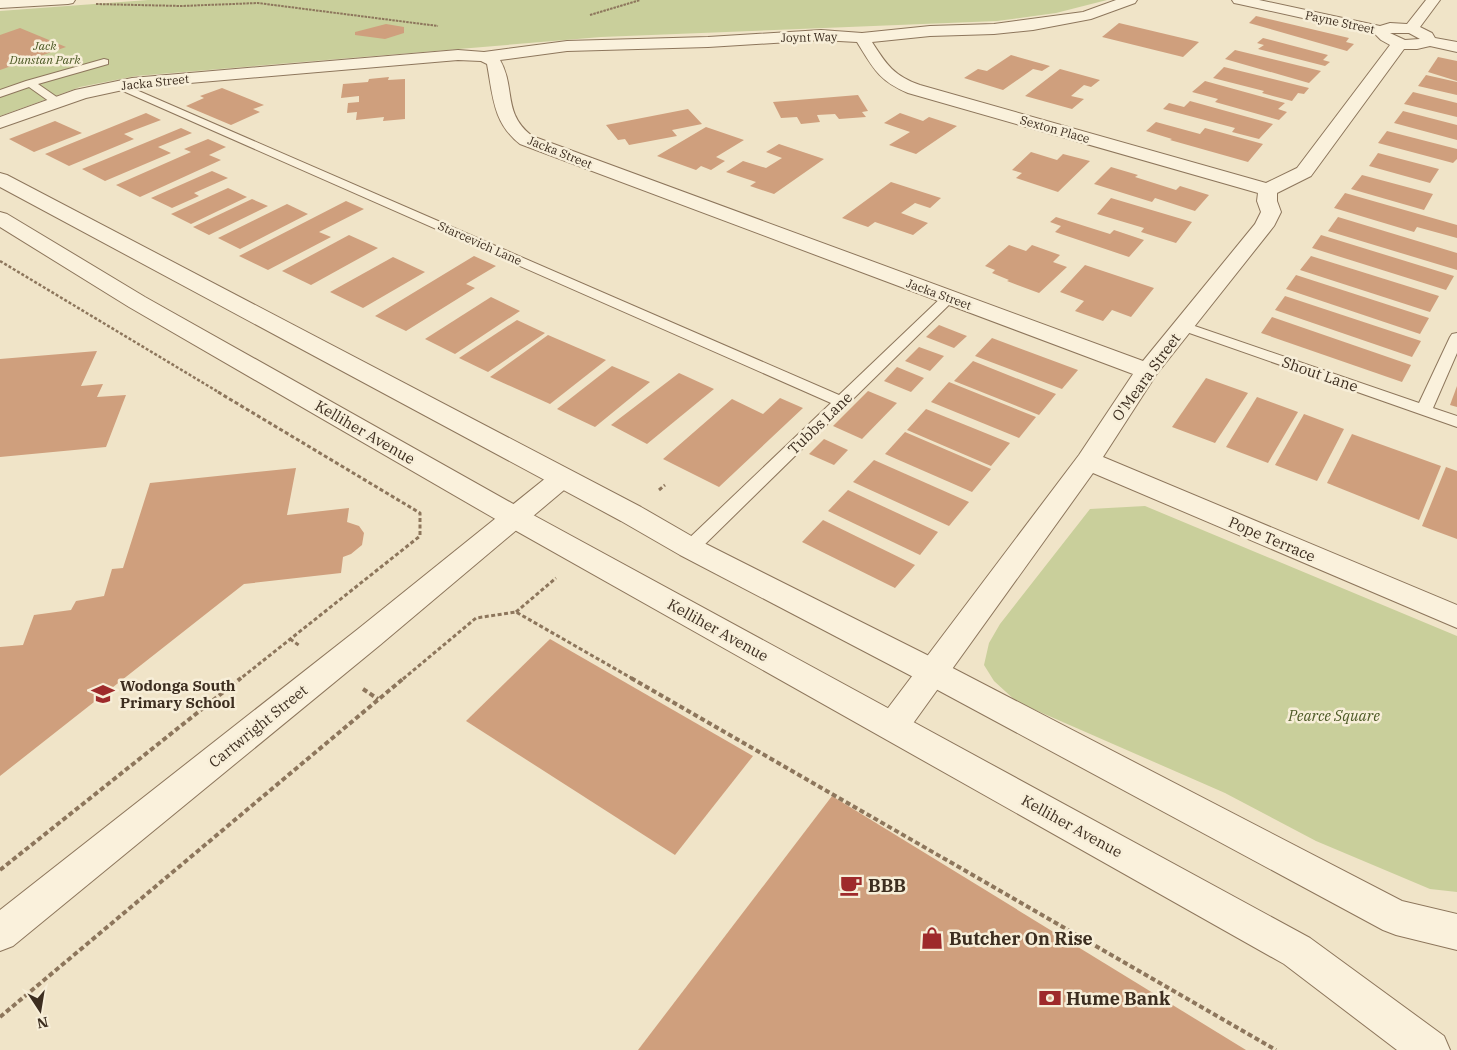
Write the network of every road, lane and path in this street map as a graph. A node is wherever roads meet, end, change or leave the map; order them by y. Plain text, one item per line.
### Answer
1 (68, 0) edge
2 (262, 0) edge
3 (1130, 0) edge
4 (1239, 0) edge
5 (1432, 0) edge
6 (258, 3) junction
7 (0, 4) edge
8 (91, 5) dead end
9 (441, 27) dead end
10 (1398, 34) junction
11 (862, 38) junction
12 (1457, 47) edge
13 (484, 57) junction
14 (104, 62) dead end
15 (30, 83) junction
16 (118, 86) junction
17 (0, 94) edge
18 (58, 102) junction
19 (0, 124) edge
20 (0, 179) edge
21 (1268, 190) junction
22 (0, 218) edge
23 (0, 262) edge
24 (950, 298) junction
25 (1183, 326) junction
26 (1457, 337) edge
27 (1147, 371) junction
28 (842, 402) junction
29 (1424, 410) junction
30 (1457, 422) edge
31 (1088, 461) junction
32 (561, 479) junction
33 (514, 517) junction
34 (690, 548) junction
35 (1457, 618) edge
36 (932, 672) junction
37 (893, 726) junction
38 (0, 870) edge
39 (1457, 932) edge
40 (0, 933) edge
41 (0, 1016) edge
42 (1276, 1050) edge
43 (1430, 1050) edge

1 - 7 street
2 - 6 path
3 - 11 street, Joynt Way
4 - 10 street, Payne Street
5 - 10 street
6 - 8 path
6 - 9 path
10 - 12 street
10 - 21 street
11 - 13 street, Joynt Way
11 - 21 street, Sexton Place
13 - 16 street, Jacka Street
13 - 24 street, Jacka Street
14 - 15 lane
15 - 17 lane
15 - 18 lane
16 - 18 street, Jacka Street
16 - 28 lane, Starcevich Lane
18 - 19 street, Jacka Street
20 - 32 street
21 - 25 street, O'Meara Street
22 - 33 street, Kelliher Avenue
23 - 38 path
24 - 27 street, Jacka Street
24 - 28 lane, Tubbs Lane
25 - 27 street, O'Meara Street
25 - 29 lane, Shout Lane
26 - 29 lane
27 - 31 street, O'Meara Street
28 - 34 lane, Tubbs Lane
29 - 30 lane, Shout Lane
31 - 35 street, Pope Terrace
31 - 36 street, O'Meara Street
32 - 33 street, Cartwright Street
32 - 34 street
33 - 37 street, Kelliher Avenue
33 - 40 street, Cartwright Street
34 - 36 street
36 - 37 street, O'Meara Street
36 - 39 street
37 - 43 street, Kelliher Avenue
41 - 42 path

